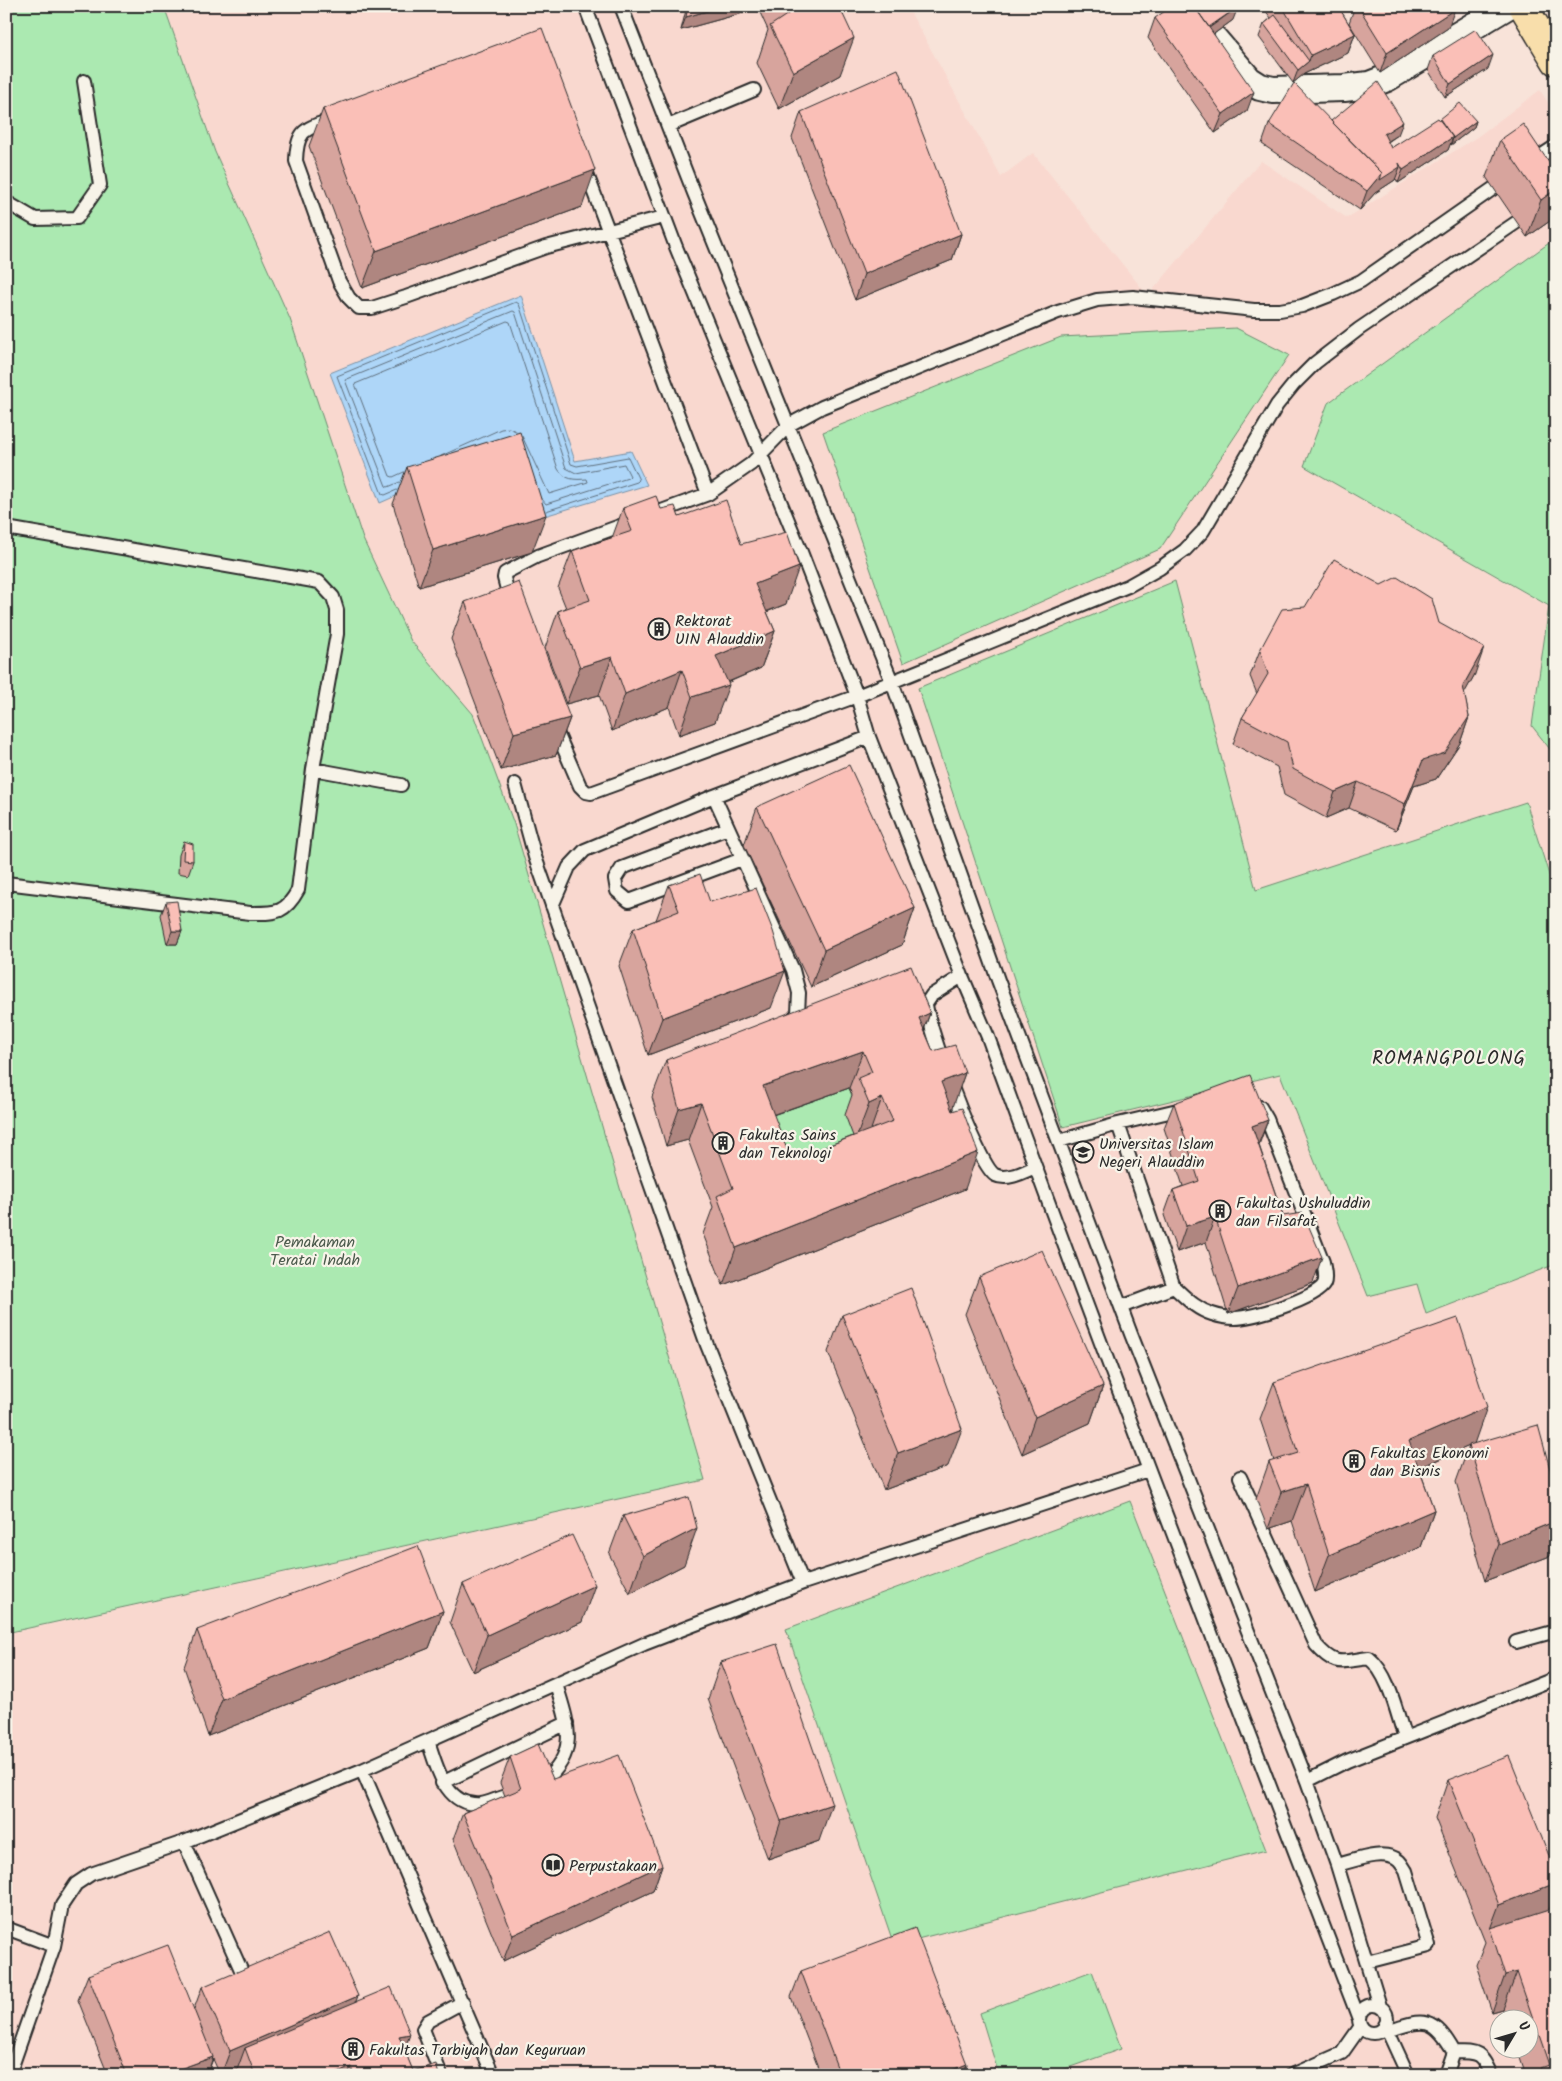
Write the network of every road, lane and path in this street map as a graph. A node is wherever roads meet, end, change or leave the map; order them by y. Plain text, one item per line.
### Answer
1 (585, 6) edge
2 (622, 6) edge
3 (1508, 6) edge
4 (1524, 6) edge
5 (1214, 39) edge
6 (1556, 61) edge
7 (84, 81) dead end
8 (754, 90) dead end
9 (344, 115) edge
10 (668, 126) junction
11 (1556, 146) edge
12 (582, 161) edge
13 (1516, 172) edge
14 (1494, 188) dead end
15 (6, 202) edge
16 (664, 217) junction
17 (1517, 222) dead end
18 (609, 232) junction
19 (789, 425) junction
20 (761, 452) junction
21 (708, 494) junction
22 (6, 528) edge
23 (512, 610) edge
24 (892, 682) junction
25 (857, 696) junction
26 (551, 717) edge
27 (869, 737) junction
28 (313, 769) junction
29 (515, 784) dead end
30 (401, 786) dead end
31 (714, 796) junction
32 (728, 828) junction
33 (742, 859) junction
34 (6, 882) edge
35 (552, 906) junction
36 (962, 976) junction
37 (779, 1028) edge
38 (1252, 1098) edge
39 (1201, 1104) edge
40 (1118, 1124) junction
41 (1059, 1142) junction
42 (1035, 1168) junction
43 (1174, 1287) junction
44 (1121, 1307) junction
45 (1148, 1470) junction
46 (1240, 1477) dead end
47 (803, 1583) junction
48 (1556, 1631) edge
49 (1516, 1642) dead end
50 (1556, 1678) edge
51 (556, 1684) junction
52 (567, 1723) junction
53 (1405, 1738) junction
54 (428, 1741) junction
55 (362, 1770) junction
56 (1307, 1781) junction
57 (543, 1782) edge
58 (442, 1783) junction
59 (503, 1797) edge
60 (184, 1842) junction
61 (1337, 1865) junction
62 (6, 1928) edge
63 (54, 1946) junction
64 (1367, 1962) junction
65 (242, 1972) edge
66 (463, 2002) junction
67 (1380, 2006) junction
68 (1360, 2022) junction
69 (1387, 2028) junction
70 (11, 2050) edge
71 (1454, 2052) junction
72 (9, 2075) edge
73 (441, 2075) edge
74 (493, 2075) edge
75 (1292, 2075) edge
76 (1408, 2075) edge
77 (1446, 2075) edge
78 (1491, 2075) edge

1 - 16 lane
2 - 10 lane
3 - 5 street
4 - 6 main road
7 - 15 lane
8 - 10 lane
9 - 18 lane
10 - 19 lane
11 - 13 lane
12 - 18 lane
14 - 19 lane
16 - 18 lane
16 - 20 lane
17 - 24 lane
18 - 21 lane
19 - 20 lane
19 - 24 lane
20 - 21 lane
20 - 25 lane
21 - 23 lane
22 - 28 lane
24 - 25 lane
24 - 41 lane
25 - 26 lane
25 - 27 lane
27 - 31 lane
27 - 36 lane
28 - 30 lane
28 - 34 lane
29 - 35 lane
31 - 32 lane
31 - 35 lane
32 - 33 lane
32 - 33 lane
33 - 37 lane
35 - 47 lane
36 - 42 lane
36 - 42 lane
38 - 43 lane
39 - 40 lane
40 - 41 lane
40 - 43 lane
41 - 44 lane
42 - 45 lane
43 - 44 lane
44 - 56 lane
45 - 47 lane
45 - 68 lane
46 - 53 lane
47 - 51 lane
48 - 49 lane
50 - 53 lane
51 - 52 lane
51 - 54 lane
52 - 57 lane
52 - 58 lane
53 - 56 lane
54 - 55 lane
54 - 58 lane
55 - 60 lane
55 - 66 lane
56 - 61 lane
58 - 59 lane
60 - 63 lane
60 - 65 lane
61 - 64 lane
61 - 64 lane
62 - 63 lane
63 - 70 lane
64 - 67 lane
66 - 73 lane
66 - 74 lane
67 - 68 lane
67 - 69 lane
68 - 69 lane
68 - 75 lane
69 - 71 lane
69 - 76 lane
70 - 72 lane
71 - 77 lane
71 - 78 lane

